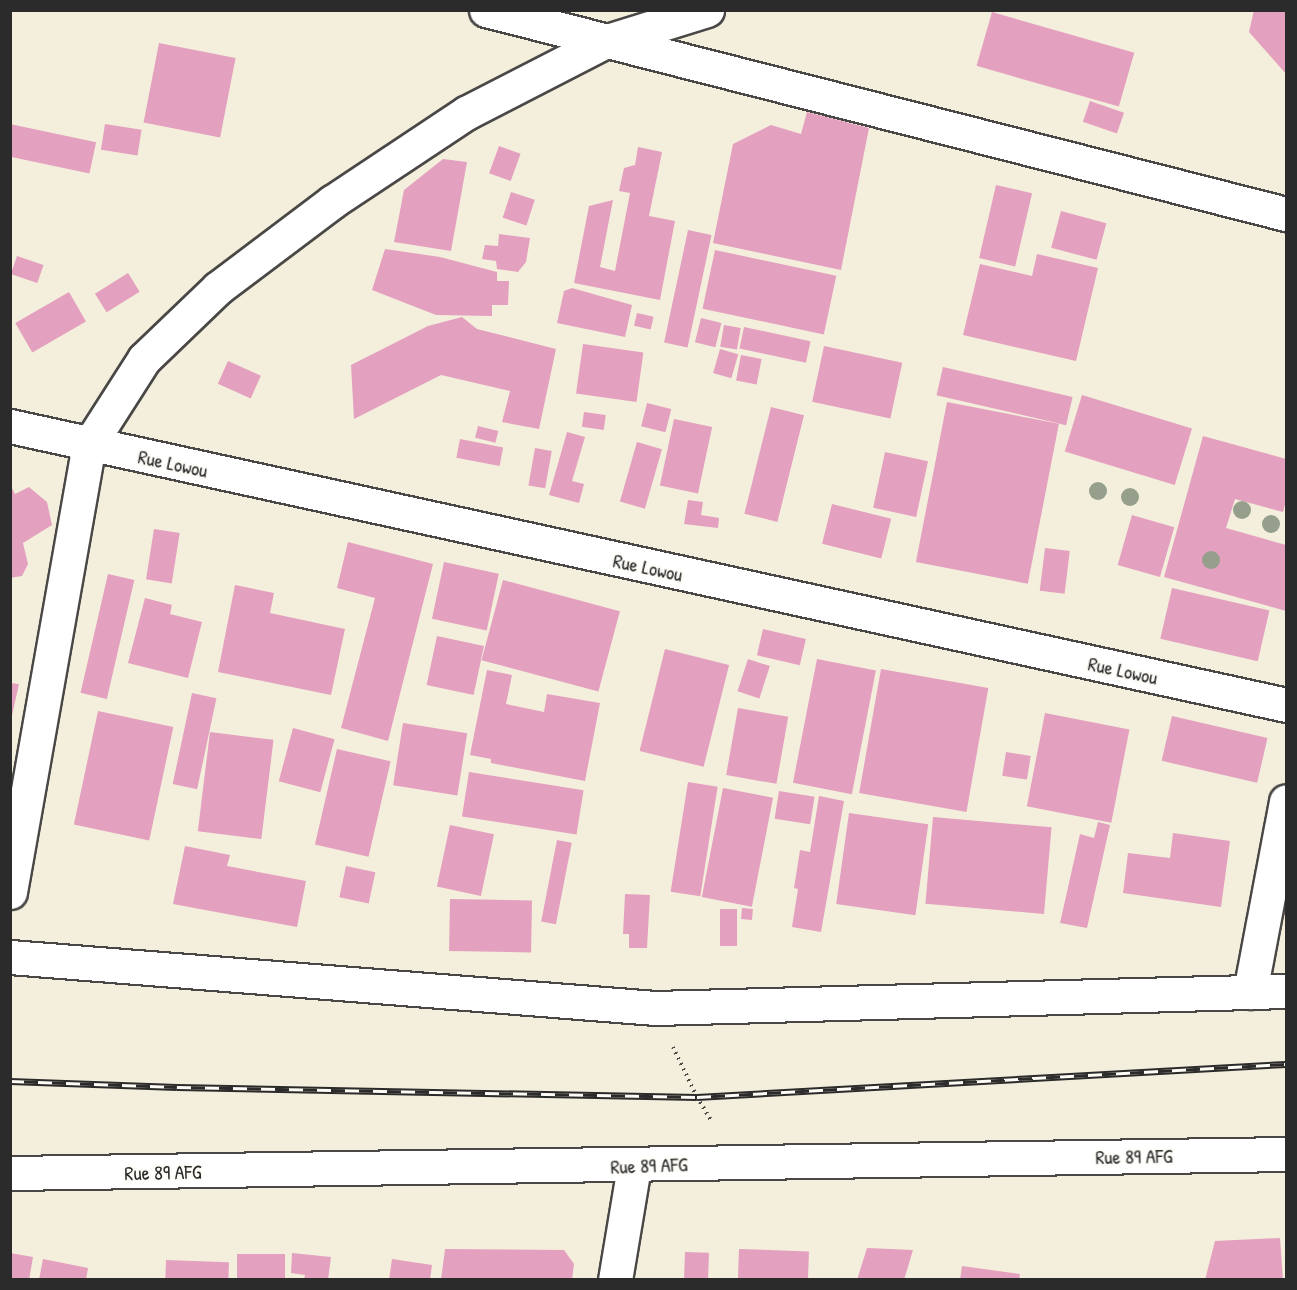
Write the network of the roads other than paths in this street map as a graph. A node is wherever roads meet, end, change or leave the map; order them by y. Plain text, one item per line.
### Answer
1 (486, 10) edge
2 (700, 11) edge
3 (604, 42) junction
4 (1287, 214) edge
5 (10, 426) edge
6 (89, 445) junction
7 (1287, 705) edge
8 (1287, 801) edge
9 (10, 892) edge
10 (10, 957) edge
11 (1287, 991) edge
12 (1250, 992) junction
13 (1287, 1154) edge
14 (634, 1166) junction
15 (10, 1173) edge
16 (615, 1280) edge

1 - 3 street
2 - 3 street
3 - 4 street
3 - 6 street
5 - 6 street, Rue Lowou
6 - 7 street, Rue Lowou
6 - 9 street
8 - 12 street
10 - 12 street
11 - 12 street
13 - 14 street, Rue 89 AFG
14 - 15 street, Rue 89 AFG
14 - 16 street

